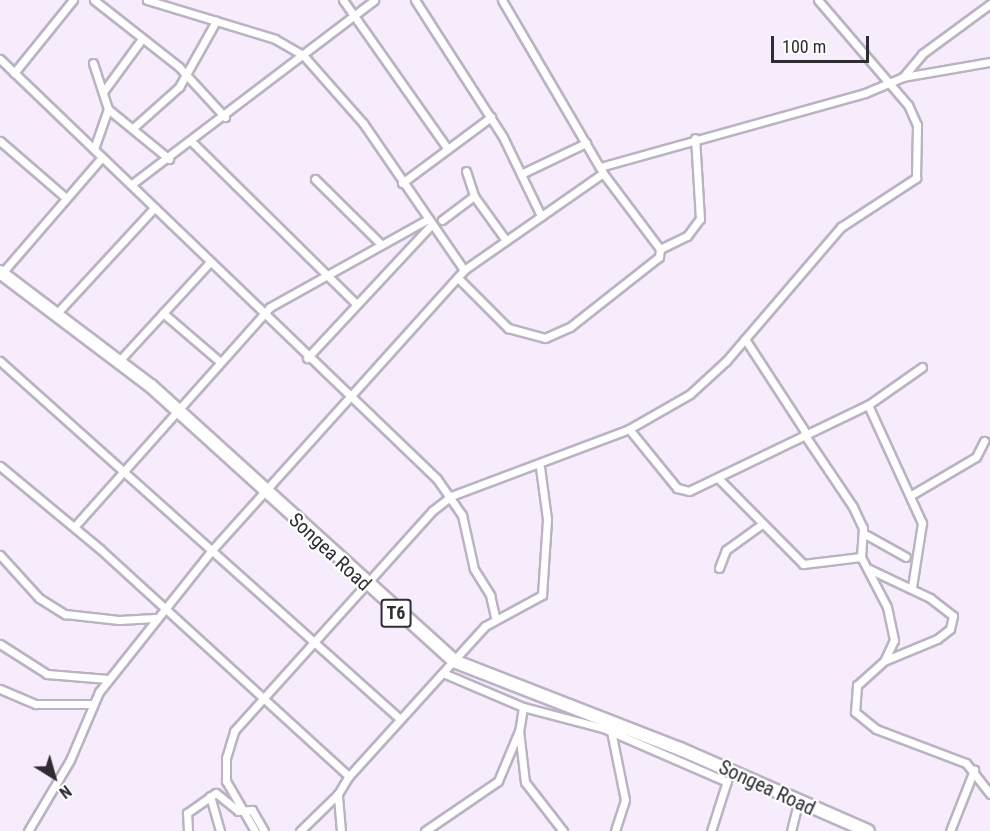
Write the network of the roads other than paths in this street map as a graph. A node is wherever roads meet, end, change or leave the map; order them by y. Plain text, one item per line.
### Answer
1 (73, 0) edge
2 (94, 0) edge
3 (147, 0) edge
4 (343, 0) edge
5 (375, 0) edge
6 (415, 0) edge
7 (502, 0) edge
8 (819, 0) edge
9 (990, 4) edge
10 (355, 15) junction
11 (216, 21) junction
12 (141, 40) junction
13 (303, 55) junction
14 (0, 59) edge
15 (990, 62) edge
16 (93, 63) dead end
17 (14, 73) junction
18 (188, 75) junction
19 (903, 77) junction
20 (893, 83) junction
21 (103, 92) junction
22 (108, 109) junction
23 (225, 117) junction
24 (491, 117) junction
25 (133, 128) junction
26 (695, 138) junction
27 (0, 141) edge
28 (192, 142) junction
29 (586, 143) junction
30 (447, 148) junction
31 (94, 149) junction
32 (102, 157) junction
33 (169, 159) junction
34 (601, 170) junction
35 (466, 171) dead end
36 (523, 173) junction
37 (315, 179) dead end
38 (402, 183) junction
39 (132, 184) junction
40 (474, 196) junction
41 (66, 198) junction
42 (154, 208) junction
43 (541, 216) junction
44 (442, 220) dead end
45 (428, 223) junction
46 (504, 239) junction
47 (380, 243) junction
48 (660, 249) junction
49 (209, 263) junction
50 (464, 270) junction
51 (1, 272) edge
52 (325, 273) junction
53 (458, 278) junction
54 (355, 303) junction
55 (58, 312) junction
56 (163, 313) junction
57 (261, 315) junction
58 (745, 339) junction
59 (307, 358) junction
60 (0, 361) edge
61 (118, 361) junction
62 (219, 361) junction
63 (922, 367) dead end
64 (349, 395) junction
65 (868, 405) junction
66 (177, 409) junction
67 (629, 429) junction
68 (805, 434) junction
69 (984, 441) dead end
70 (0, 466) edge
71 (540, 467) junction
72 (124, 471) junction
73 (718, 478) junction
74 (265, 492) junction
75 (914, 494) junction
76 (451, 496) junction
77 (762, 524) junction
78 (75, 526) junction
79 (863, 533) junction
80 (212, 550) junction
81 (906, 556) dead end
82 (861, 557) junction
83 (2, 561) edge
84 (719, 568) dead end
85 (868, 569) junction
86 (364, 584) junction
87 (912, 587) junction
88 (163, 607) junction
89 (495, 617) junction
90 (155, 618) junction
91 (311, 640) junction
92 (0, 644) edge
93 (454, 661) junction
94 (884, 661) junction
95 (443, 674) junction
96 (108, 679) junction
97 (0, 689) edge
98 (262, 694) junction
99 (92, 704) junction
100 (523, 707) junction
101 (400, 719) junction
102 (610, 726) junction
103 (519, 731) junction
104 (728, 769) junction
105 (974, 770) junction
106 (349, 776) junction
107 (727, 782) junction
108 (338, 794) junction
109 (990, 794) edge
110 (210, 796) junction
111 (798, 803) junction
112 (242, 813) junction
113 (712, 828) edge
114 (28, 831) edge
115 (188, 831) edge
116 (220, 831) edge
117 (255, 831) edge
118 (264, 831) edge
119 (300, 831) edge
120 (341, 831) edge
121 (425, 831) edge
122 (562, 831) edge
123 (615, 831) edge
124 (720, 831) edge
125 (791, 831) edge
126 (868, 831) edge
127 (950, 831) edge

1 - 17 street
2 - 12 street
3 - 11 street
4 - 10 street
5 - 10 street
6 - 24 street
7 - 29 street
8 - 20 street
9 - 19 street
10 - 13 street
10 - 30 street
11 - 13 street
11 - 18 street
12 - 18 street
12 - 21 street
13 - 23 street
13 - 38 street
14 - 17 street
15 - 19 street
16 - 21 street
17 - 31 street
18 - 23 street
18 - 25 street
19 - 20 street
20 - 26 street
20 - 58 street
21 - 22 street
22 - 25 street
22 - 31 street
23 - 28 street
24 - 30 street
24 - 36 street
25 - 33 street
26 - 34 street
26 - 48 street
27 - 41 street
28 - 33 street
28 - 52 street
29 - 34 street
29 - 36 street
30 - 38 street
31 - 32 street
32 - 39 street
32 - 41 street
33 - 39 street
34 - 43 street
34 - 48 street
35 - 40 street
36 - 43 street
37 - 47 street
38 - 45 street
39 - 42 street
40 - 44 street
40 - 46 street
41 - 51 street
42 - 49 street
42 - 55 street
43 - 46 street
45 - 47 street
45 - 50 street
45 - 54 street
46 - 50 street
47 - 52 street
48 - 53 street
49 - 56 street
49 - 57 street
50 - 53 street
51 - 55 highway, Songea Road / T6
52 - 54 street
52 - 57 street
53 - 64 street
54 - 59 street
55 - 61 highway, Songea Road / T6
56 - 61 street
56 - 62 street
57 - 59 street
57 - 62 street
58 - 67 street
58 - 68 street
59 - 64 street
60 - 72 street
61 - 66 highway, Songea Road / T6
62 - 66 street
63 - 65 street
64 - 74 street
64 - 76 street
65 - 68 street
65 - 75 street
66 - 72 street
66 - 74 highway, Songea Road / T6
67 - 71 street
67 - 73 street
68 - 73 street
68 - 79 street
69 - 75 street
70 - 78 street
71 - 76 street
71 - 89 street
72 - 78 street
72 - 80 street
73 - 77 street
74 - 80 street
74 - 86 highway, Songea Road / T6
75 - 87 street
76 - 86 street
76 - 89 street
77 - 82 street
77 - 84 street
78 - 88 street
79 - 81 street
79 - 82 street
80 - 88 street
80 - 91 street
82 - 85 street
83 - 90 street
85 - 87 street
85 - 94 street
86 - 91 street
86 - 93 highway, Songea Road / T6
87 - 94 street
88 - 90 street
88 - 98 street
89 - 93 street
90 - 96 street
91 - 98 street
91 - 101 street
92 - 96 street
93 - 95 street
93 - 102 highway, Songea Road / T6
94 - 105 street
95 - 100 street
95 - 101 street
96 - 99 street
97 - 99 street
98 - 106 street
98 - 112 street
99 - 114 street
100 - 102 street
100 - 103 street
101 - 106 street
102 - 104 highway, Songea Road / T6
102 - 107 street
102 - 123 street
103 - 121 street
103 - 122 street
104 - 107 street
104 - 111 highway, Songea Road / T6
105 - 109 street
105 - 127 street
106 - 108 street
107 - 113 street
108 - 119 street
108 - 120 street
110 - 112 street
110 - 115 street
110 - 116 street
111 - 125 street
111 - 126 highway, Songea Road / T6
112 - 117 street
112 - 118 street
113 - 124 street

